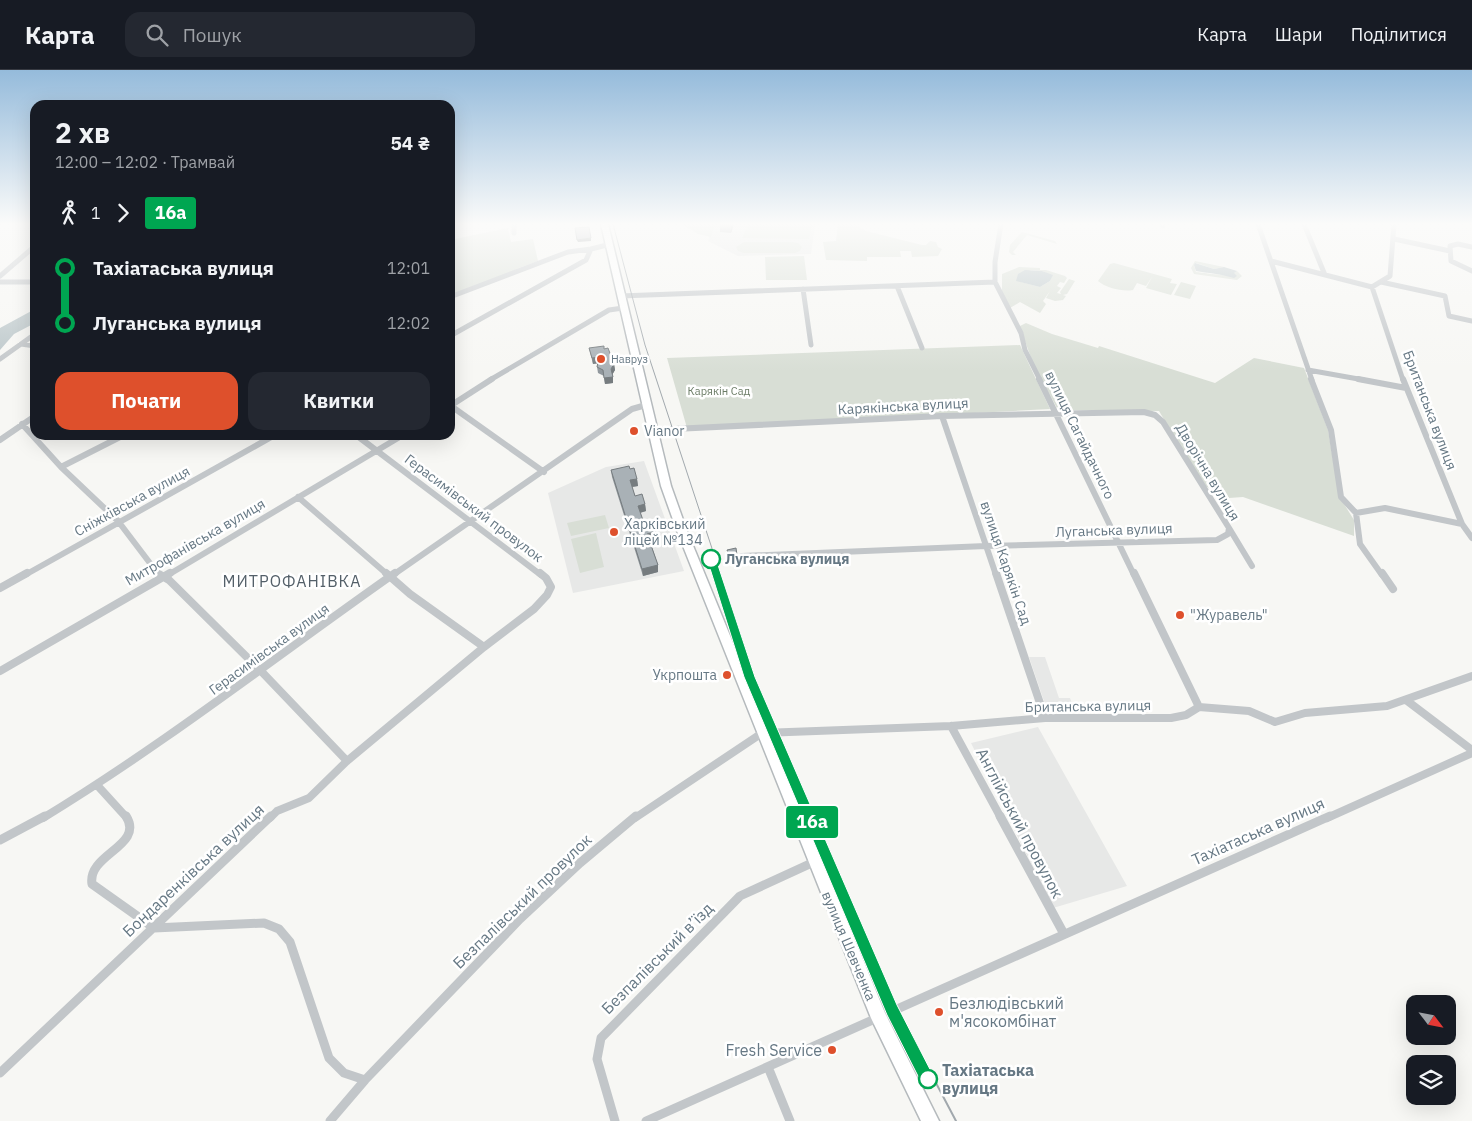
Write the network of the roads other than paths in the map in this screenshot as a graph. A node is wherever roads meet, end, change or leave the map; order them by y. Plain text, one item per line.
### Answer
1 (517, 273) edge
2 (564, 273) edge
3 (615, 273) edge
4 (996, 273) edge
5 (1275, 273) edge
6 (1314, 273) edge
7 (1390, 273) edge
8 (1325, 275) joint
9 (0, 282) edge
10 (30, 282) edge
11 (995, 282) junction
12 (1381, 282) junction
13 (897, 286) junction
14 (1372, 287) junction
15 (803, 289) junction
16 (455, 295) edge
17 (620, 296) junction
18 (624, 308) junction
19 (1472, 321) edge
20 (455, 333) edge
21 (30, 338) edge
22 (21, 344) junction
23 (30, 345) edge
24 (811, 345) dead end
25 (922, 348) dead end
26 (0, 359) edge
27 (1308, 370) junction
28 (1406, 388) junction
29 (455, 403) edge
30 (646, 405) junction
31 (455, 410) edge
32 (1056, 413) junction
33 (1155, 415) joint
34 (942, 416) junction
35 (30, 419) edge
36 (22, 424) junction
37 (653, 430) junction
38 (30, 433) edge
39 (0, 440) edge
40 (37, 440) edge
41 (114, 440) edge
42 (267, 440) edge
43 (363, 440) edge
44 (395, 440) edge
45 (378, 450) junction
46 (61, 467) junction
47 (544, 472) junction
48 (298, 497) junction
49 (1356, 513) junction
50 (118, 521) junction
51 (471, 522) junction
52 (1462, 524) junction
53 (1229, 528) junction
54 (1472, 538) edge
55 (1217, 540) joint
56 (1119, 542) junction
57 (986, 546) junction
58 (742, 556) dead end
59 (1252, 566) dead end
60 (162, 576) junction
61 (390, 577) junction
62 (0, 588) edge
63 (1393, 589) dead end
64 (534, 609) joint
65 (484, 647) junction
66 (0, 670) edge
67 (261, 671) junction
68 (1472, 676) edge
69 (1406, 700) junction
70 (1199, 707) junction
71 (1045, 718) junction
72 (951, 726) junction
73 (762, 733) junction
74 (1472, 751) edge
75 (347, 761) junction
76 (97, 785) junction
77 (0, 840) edge
78 (814, 862) junction
79 (154, 928) junction
80 (1064, 934) junction
81 (879, 1018) junction
82 (768, 1067) junction
83 (0, 1073) edge
84 (365, 1080) junction
85 (330, 1121) edge
86 (616, 1121) edge
87 (646, 1121) edge
88 (790, 1121) edge
89 (930, 1121) edge

1 - 16 street
2 - 20 street
3 - 17 main road, вулиця Шевченка
4 - 11 street
5 - 27 street
6 - 8 street
7 - 12 street
8 - 14 street
9 - 10 street
11 - 13 street
11 - 32 street, вулиця Сагайдачного
12 - 14 street
12 - 19 street
13 - 15 street
13 - 25 street
14 - 28 street, Британська вулиця
15 - 17 street
15 - 24 street
17 - 18 main road, вулиця Шевченка
18 - 29 street
18 - 30 main road, вулиця Шевченка
21 - 22 street
22 - 23 street
22 - 26 street
27 - 28 street
27 - 49 street
28 - 52 street, Британська вулиця
30 - 37 main road, вулиця Шевченка
30 - 47 street, Герасимівська вулиця
31 - 47 street
32 - 33 street, Карякінська вулиця
32 - 34 street, Карякінська вулиця
32 - 56 street, вулиця Сагайдачного
33 - 53 street, Дворічна вулиця
34 - 37 street, Карякінська вулиця
34 - 57 street, вулиця Карякін Сад
35 - 36 street
36 - 38 street
36 - 39 street
37 - 73 main road, вулиця Шевченка
40 - 46 street
41 - 46 street
42 - 50 street, Сніжківська вулиця
43 - 45 street, Герасимівський провулок
44 - 45 street, Митрофанівська вулиця
45 - 48 street, Митрофанівська вулиця
45 - 51 street, Герасимівський провулок
46 - 50 street
47 - 51 street, Герасимівська вулиця
48 - 60 street, Митрофанівська вулиця
48 - 61 street
49 - 52 street
49 - 63 street
50 - 60 street
50 - 62 street, Сніжківська вулиця
51 - 61 street, Герасимівська вулиця
51 - 64 street, Герасимівський провулок
52 - 54 street, Британська вулиця
53 - 55 street, Дворічна вулиця
53 - 59 street
55 - 56 street, Луганська вулиця
56 - 57 street, Луганська вулиця
56 - 70 street, вулиця Сагайдачного
57 - 58 street, Луганська вулиця
57 - 71 street, вулиця Карякін Сад
60 - 66 street, Митрофанівська вулиця
60 - 67 street
61 - 65 street
61 - 67 street, Герасимівська вулиця
64 - 65 street, Бондаренківська вулиця
65 - 75 street, Бондаренківська вулиця
67 - 75 street
67 - 76 street, Герасимівська вулиця
68 - 69 street
69 - 70 street
69 - 74 street
70 - 71 street, Британська вулиця
71 - 72 street, Британська вулиця
72 - 73 street, Британська вулиця
72 - 80 street, Англійський провулок
73 - 78 main road, вулиця Шевченка
73 - 84 street, Безпалівський провулок
74 - 80 street, Тахіатаська вулиця
75 - 79 street, Бондаренківська вулиця
76 - 77 street, Герасимівська вулиця
76 - 79 street
78 - 81 main road, вулиця Шевченка
78 - 86 street, Безпалівський в’їзд
79 - 83 street, Бондаренківська вулиця
79 - 84 street
80 - 81 street, Тахіатаська вулиця
81 - 82 street, Тахіатаська вулиця
81 - 89 main road, вулиця Шевченка
82 - 87 street, Тахіатаська вулиця
82 - 88 street
84 - 85 street, Безпалівський провулок

